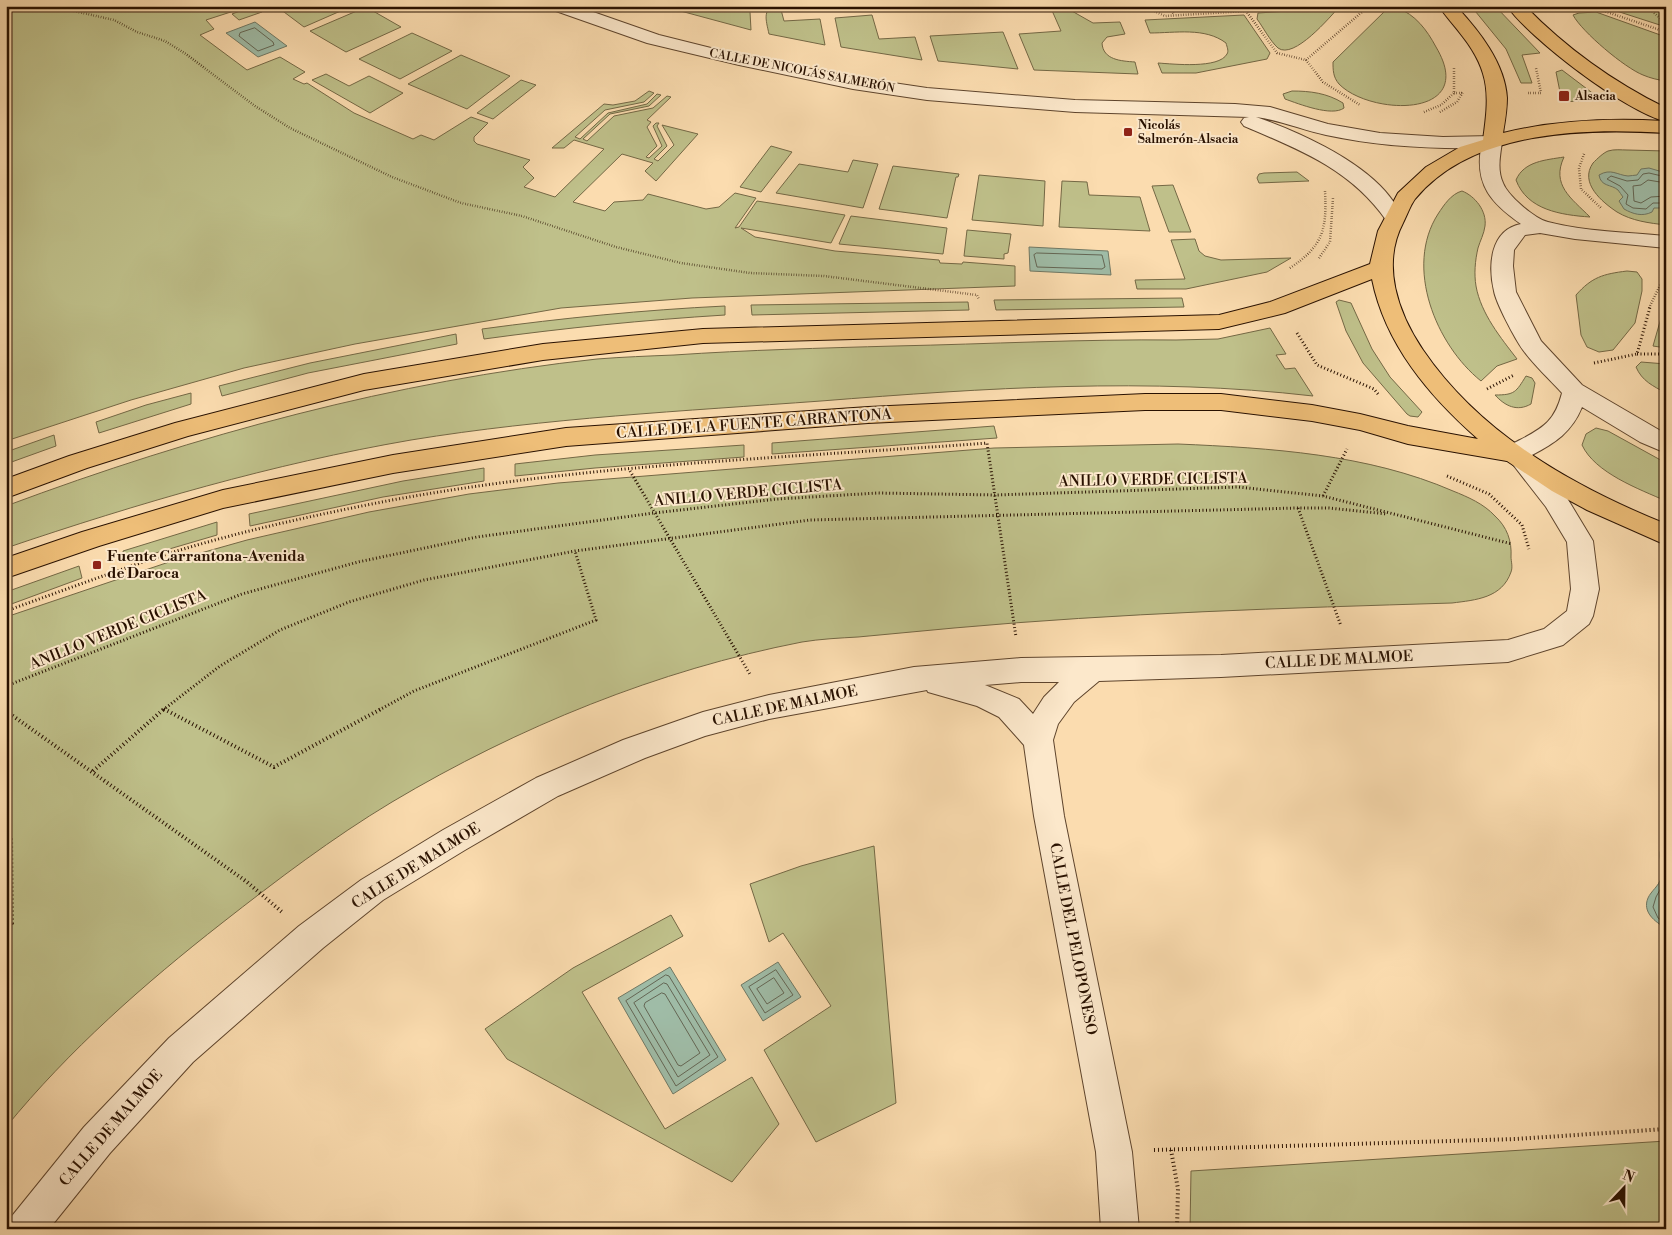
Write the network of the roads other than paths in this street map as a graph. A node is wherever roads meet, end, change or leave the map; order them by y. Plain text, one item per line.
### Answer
1 (559, 6) edge
2 (1447, 6) edge
3 (1515, 6) edge
4 (1201, 110) junction
5 (1666, 116) edge
6 (1666, 127) edge
7 (1492, 142) junction
8 (1392, 216) junction
9 (1540, 228) junction
10 (1666, 242) edge
11 (1380, 268) junction
12 (1574, 391) junction
13 (1666, 444) edge
14 (1518, 457) junction
15 (6, 489) edge
16 (1666, 535) edge
17 (6, 568) edge
18 (1093, 670) junction
19 (914, 680) junction
20 (1038, 740) junction
21 (39, 1224) edge
22 (1120, 1229) edge

1 - 4 street, CALLE DE NICOLÁS SALMERÓN
2 - 7 main road
3 - 5 main road
4 - 7 street, CALLE DE NICOLÁS SALMERÓN
4 - 8 street, CALLE DE NICOLÁS SALMERÓN
6 - 7 main road
7 - 8 main road
7 - 9 street
8 - 11 main road
9 - 10 street
9 - 12 street
11 - 14 main road
11 - 15 main road
12 - 13 street
12 - 14 street
14 - 16 main road
14 - 17 main road, CALLE DE LA FUENTE CARRANTONA
14 - 18 street, CALLE DE MALMOE
18 - 19 street, CALLE DE MALMOE
18 - 20 street, CALLE DEL PELOPONESO
19 - 20 street, CALLE DE MALMOE
19 - 21 street, CALLE DE MALMOE
20 - 22 street, CALLE DEL PELOPONESO

